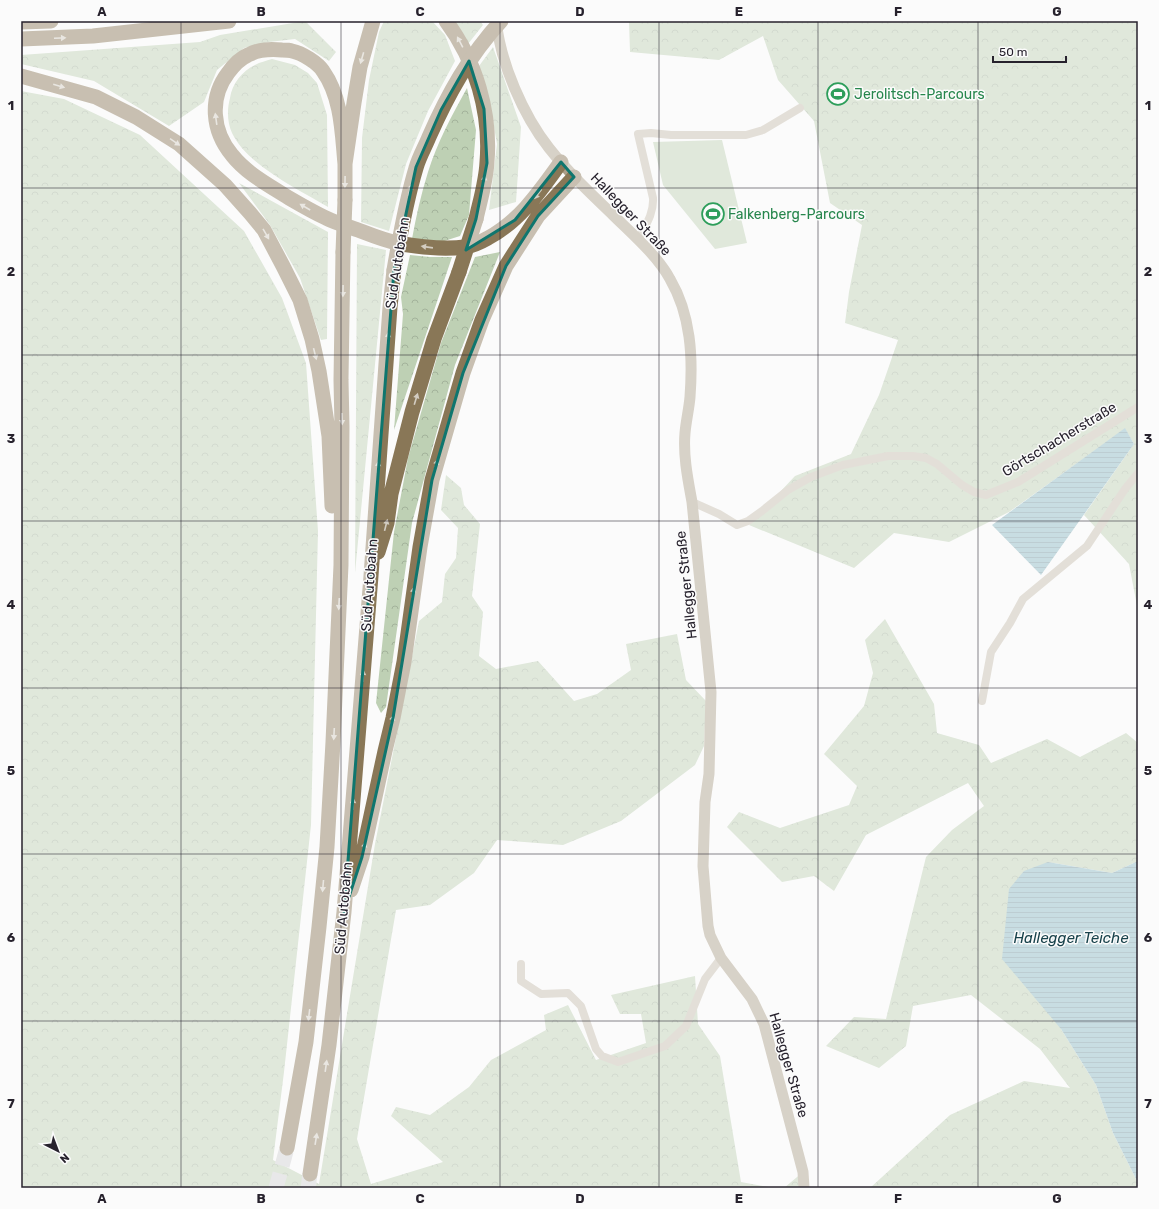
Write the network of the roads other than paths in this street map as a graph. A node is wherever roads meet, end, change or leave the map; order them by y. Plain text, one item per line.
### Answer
1 (51, 21) edge
2 (229, 21) edge
3 (373, 21) edge
4 (446, 21) edge
5 (497, 21) edge
6 (21, 22) edge
7 (44, 22) edge
8 (21, 39) edge
9 (21, 76) edge
10 (800, 108) dead end
11 (561, 162) junction
12 (345, 164) junction
13 (574, 177) junction
14 (638, 240) junction
15 (1138, 407) edge
16 (1138, 473) edge
17 (692, 502) junction
18 (341, 565) junction
19 (371, 576) junction
20 (982, 701) dead end
21 (344, 912) junction
22 (721, 958) junction
23 (521, 964) dead end
24 (287, 1148) tunnel mouth
25 (310, 1174) tunnel mouth
26 (804, 1188) edge

1 - 7 highway
8 -> 2 highway
3 -> 12 highway, Süd Autobahn
19 -> 4 highway, bridge
5 - 11 main road, Hallegger Straße
19 -> 5 highway, Süd Autobahn, bridge
6 - 7 highway
9 -> 18 highway
10 - 14 street
11 -> 12 highway
11 - 13 main road, Hallegger Straße
12 -> 18 highway, Süd Autobahn, bridge
13 - 14 main road, Hallegger Straße
21 -> 13 highway
14 - 17 main road, Hallegger Straße
15 - 17 street, Görtschacherstraße
16 - 20 street
17 - 22 main road, Hallegger Straße
18 -> 24 highway, Süd Autobahn
21 -> 19 highway, Süd Autobahn
25 -> 21 highway, Süd Autobahn
22 - 23 street
22 - 26 main road, Hallegger Straße

